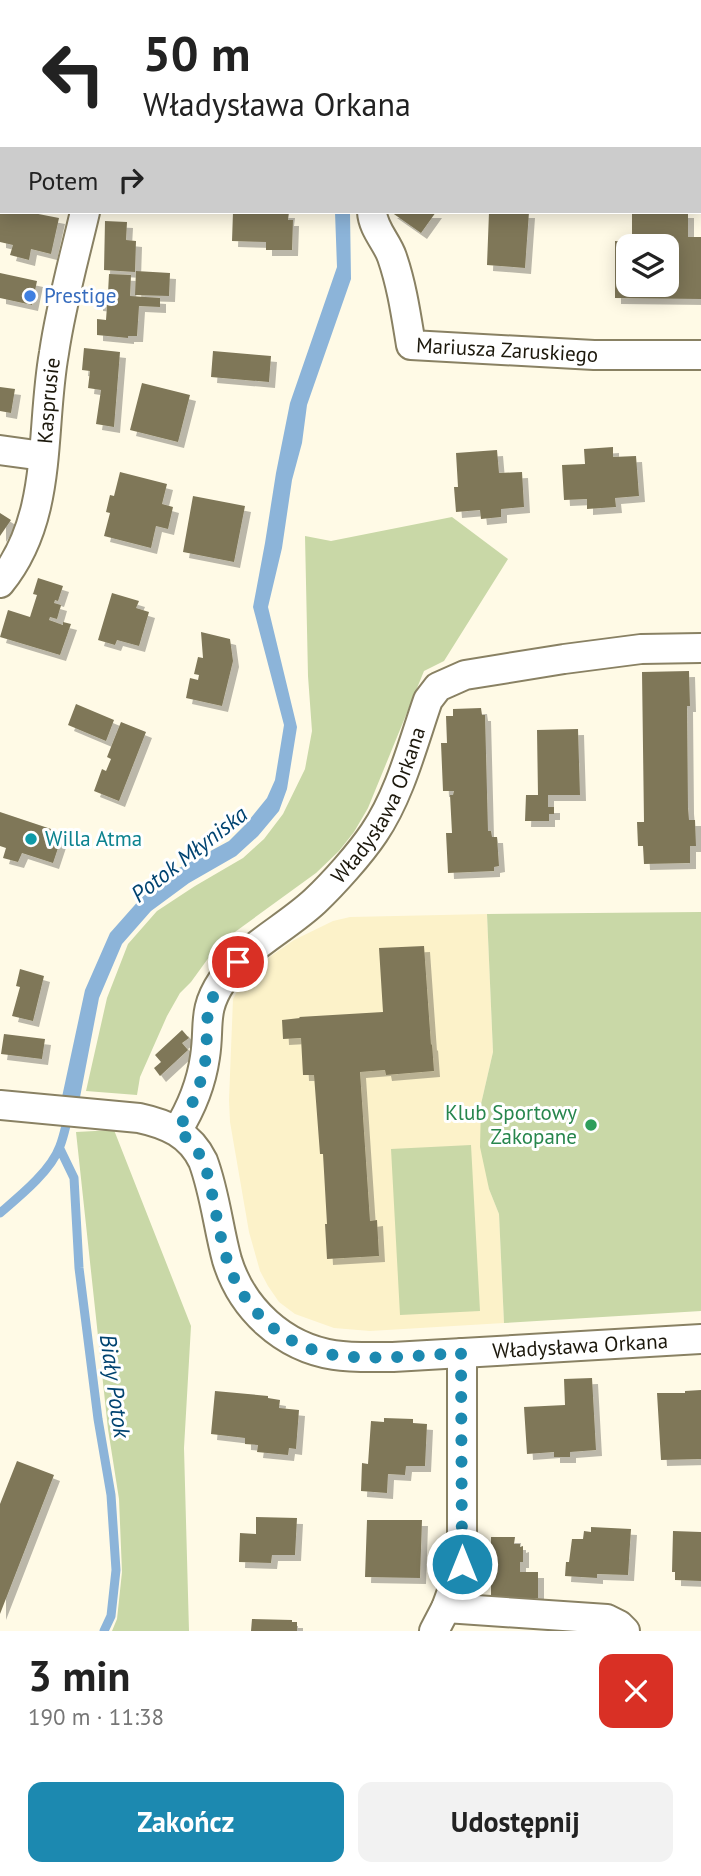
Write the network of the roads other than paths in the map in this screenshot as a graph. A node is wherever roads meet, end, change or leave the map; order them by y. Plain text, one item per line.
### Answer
1 (85, 214) edge
2 (373, 214) edge
3 (701, 355) edge
4 (0, 450) edge
5 (43, 456) junction
6 (0, 583) edge
7 (701, 648) edge
8 (0, 1105) edge
9 (177, 1131) junction
10 (701, 1339) edge
11 (461, 1353) junction
12 (440, 1620) edge
13 (625, 1631) edge

1 - 5 street, Kasprusie
2 - 3 street, Mariusza Zaruskiego
4 - 5 street
5 - 6 street, Kasprusie
7 - 9 street, Władysława Orkana
8 - 9 street, Władysława Orkana
9 - 11 street, Władysława Orkana
10 - 11 street, Władysława Orkana
11 - 12 street
12 - 13 street

